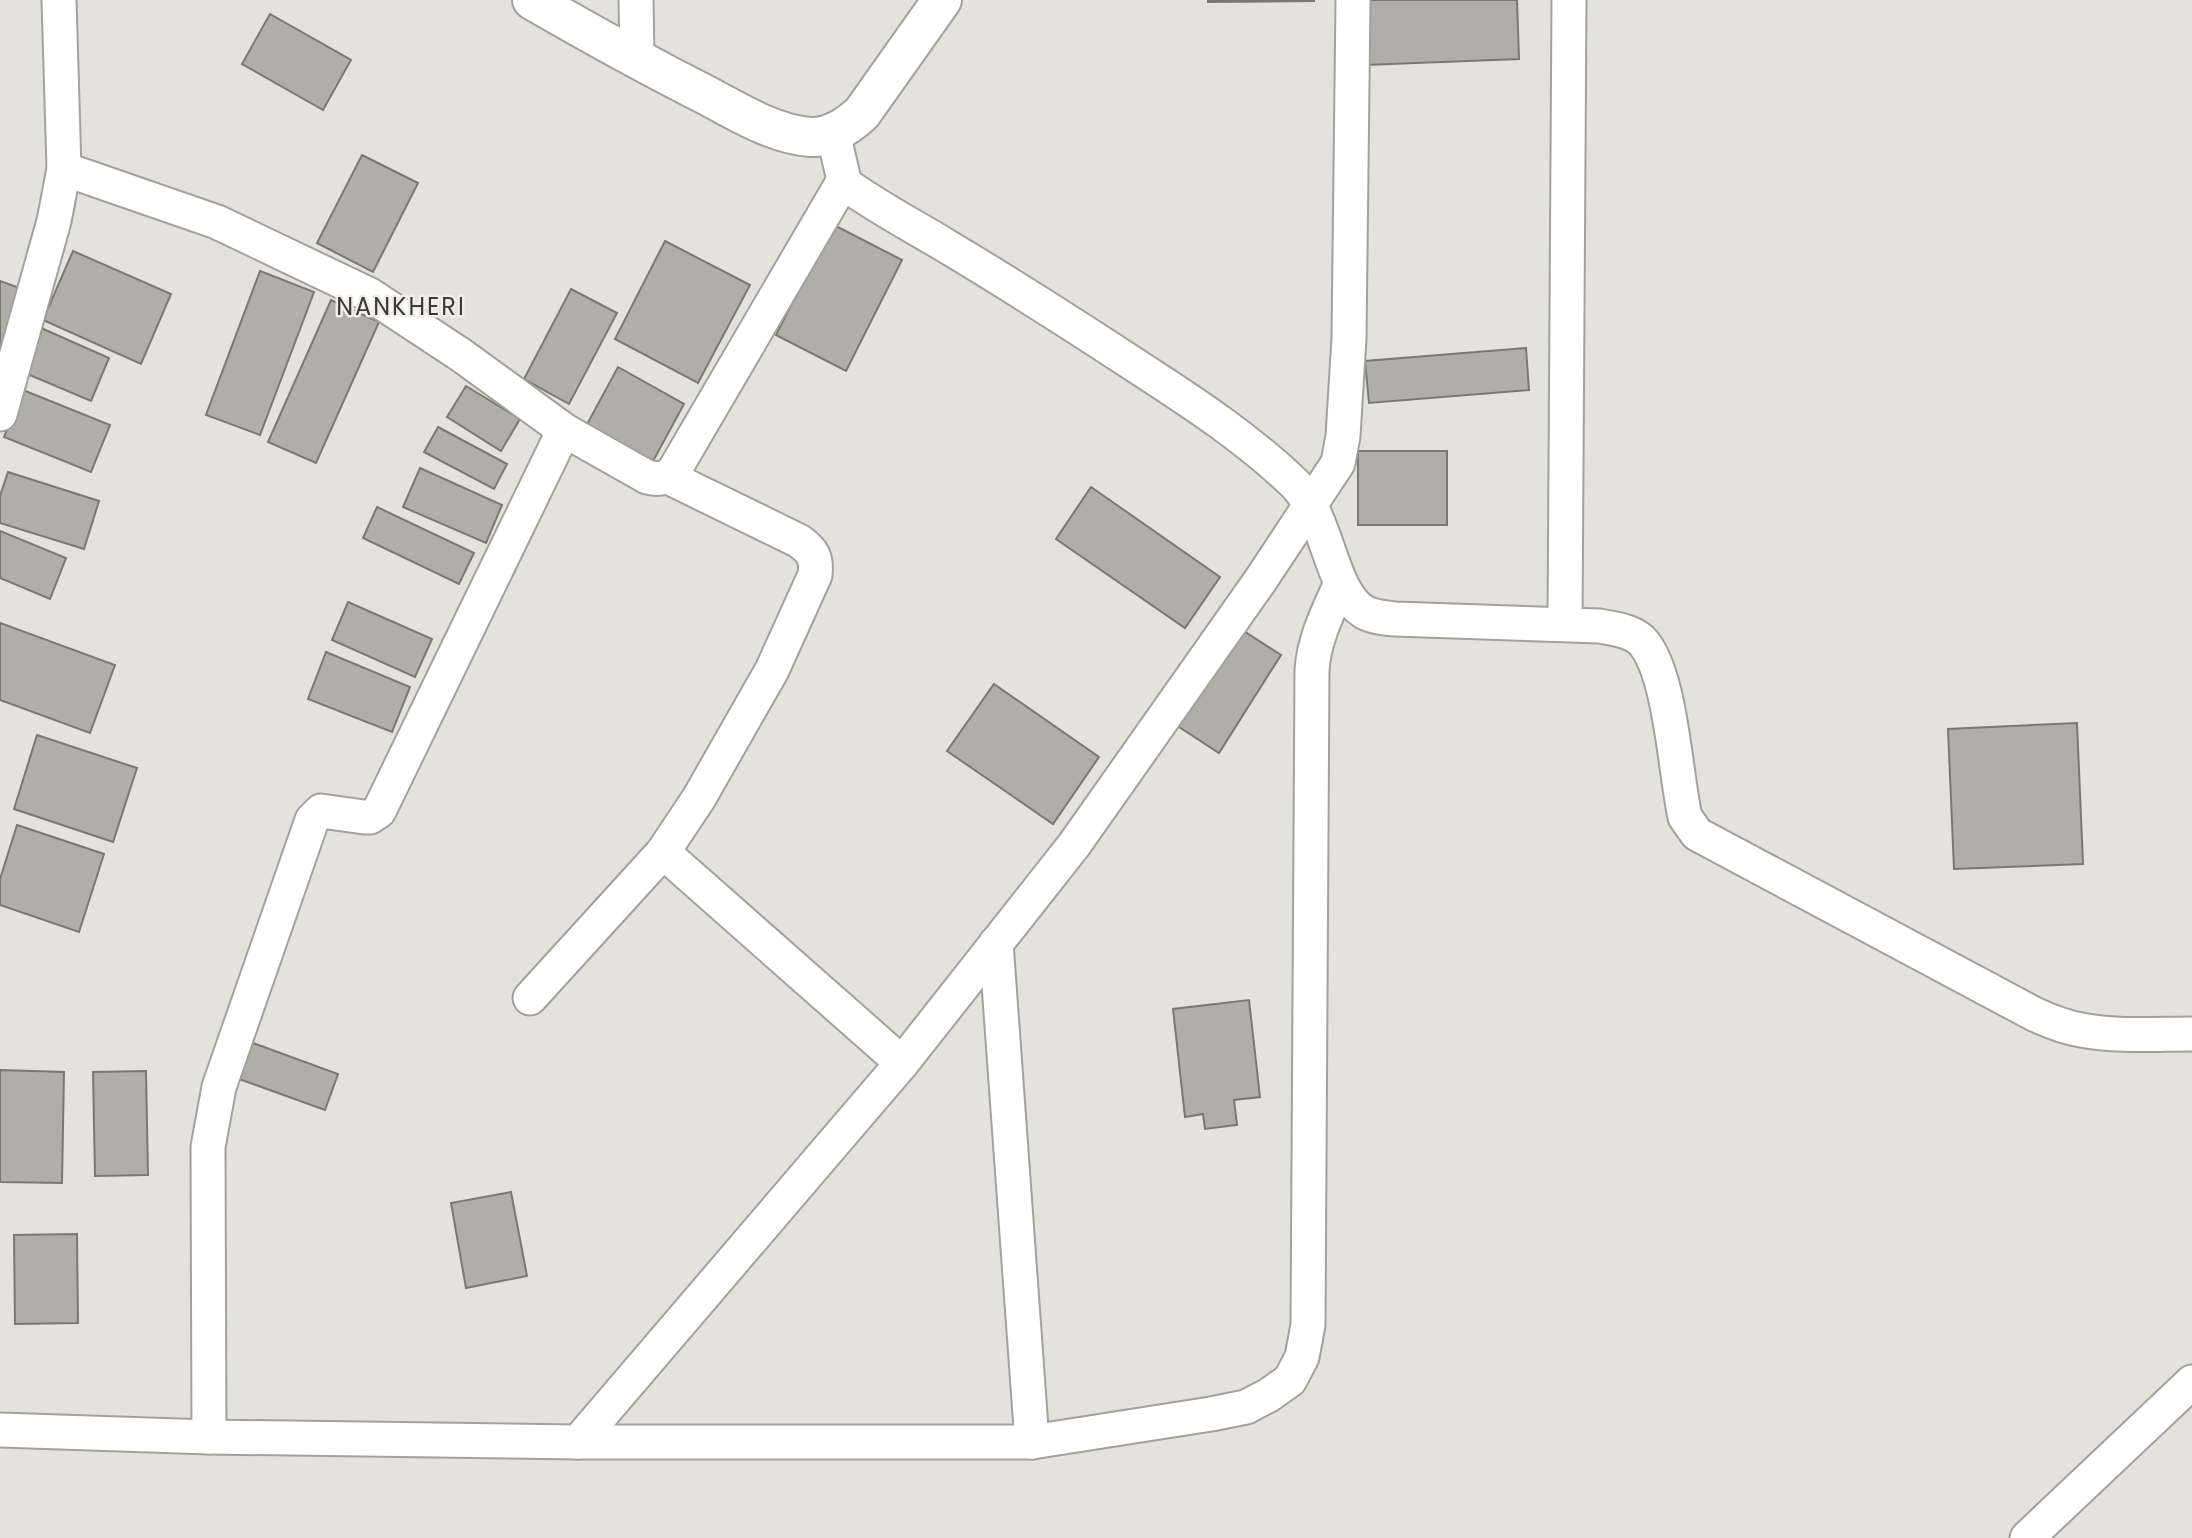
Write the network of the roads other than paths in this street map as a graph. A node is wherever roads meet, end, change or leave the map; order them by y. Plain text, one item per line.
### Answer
1 (59, 0) edge
2 (532, 0) edge
3 (636, 0) edge
4 (942, 0) edge
5 (1353, 0) edge
6 (1569, 0) edge
7 (637, 59) junction
8 (833, 133) junction
9 (64, 169) junction
10 (844, 180) junction
11 (0, 414) edge
12 (564, 430) junction
13 (668, 477) junction
14 (1310, 502) junction
15 (1340, 583) junction
16 (1564, 623) junction
17 (663, 852) junction
18 (996, 943) junction
19 (530, 998) dead end
20 (2192, 1034) edge
21 (902, 1063) junction
22 (2192, 1382) edge
23 (0, 1430) edge
24 (208, 1437) junction
25 (578, 1442) junction
26 (1032, 1442) junction
27 (2027, 1538) edge

1 - 9 street
2 - 7 street
3 - 7 street
4 - 8 street
5 - 14 street
6 - 16 street
7 - 8 street
8 - 10 street
9 - 11 street
9 - 12 street
10 - 13 street
10 - 14 street
12 - 13 street
12 - 24 street
13 - 17 street
14 - 15 street
14 - 18 street
15 - 16 street
15 - 26 street
16 - 20 street
17 - 19 street
17 - 21 street
18 - 21 street
18 - 26 street
21 - 25 street
22 - 27 street
23 - 24 street
24 - 25 street
25 - 26 street

